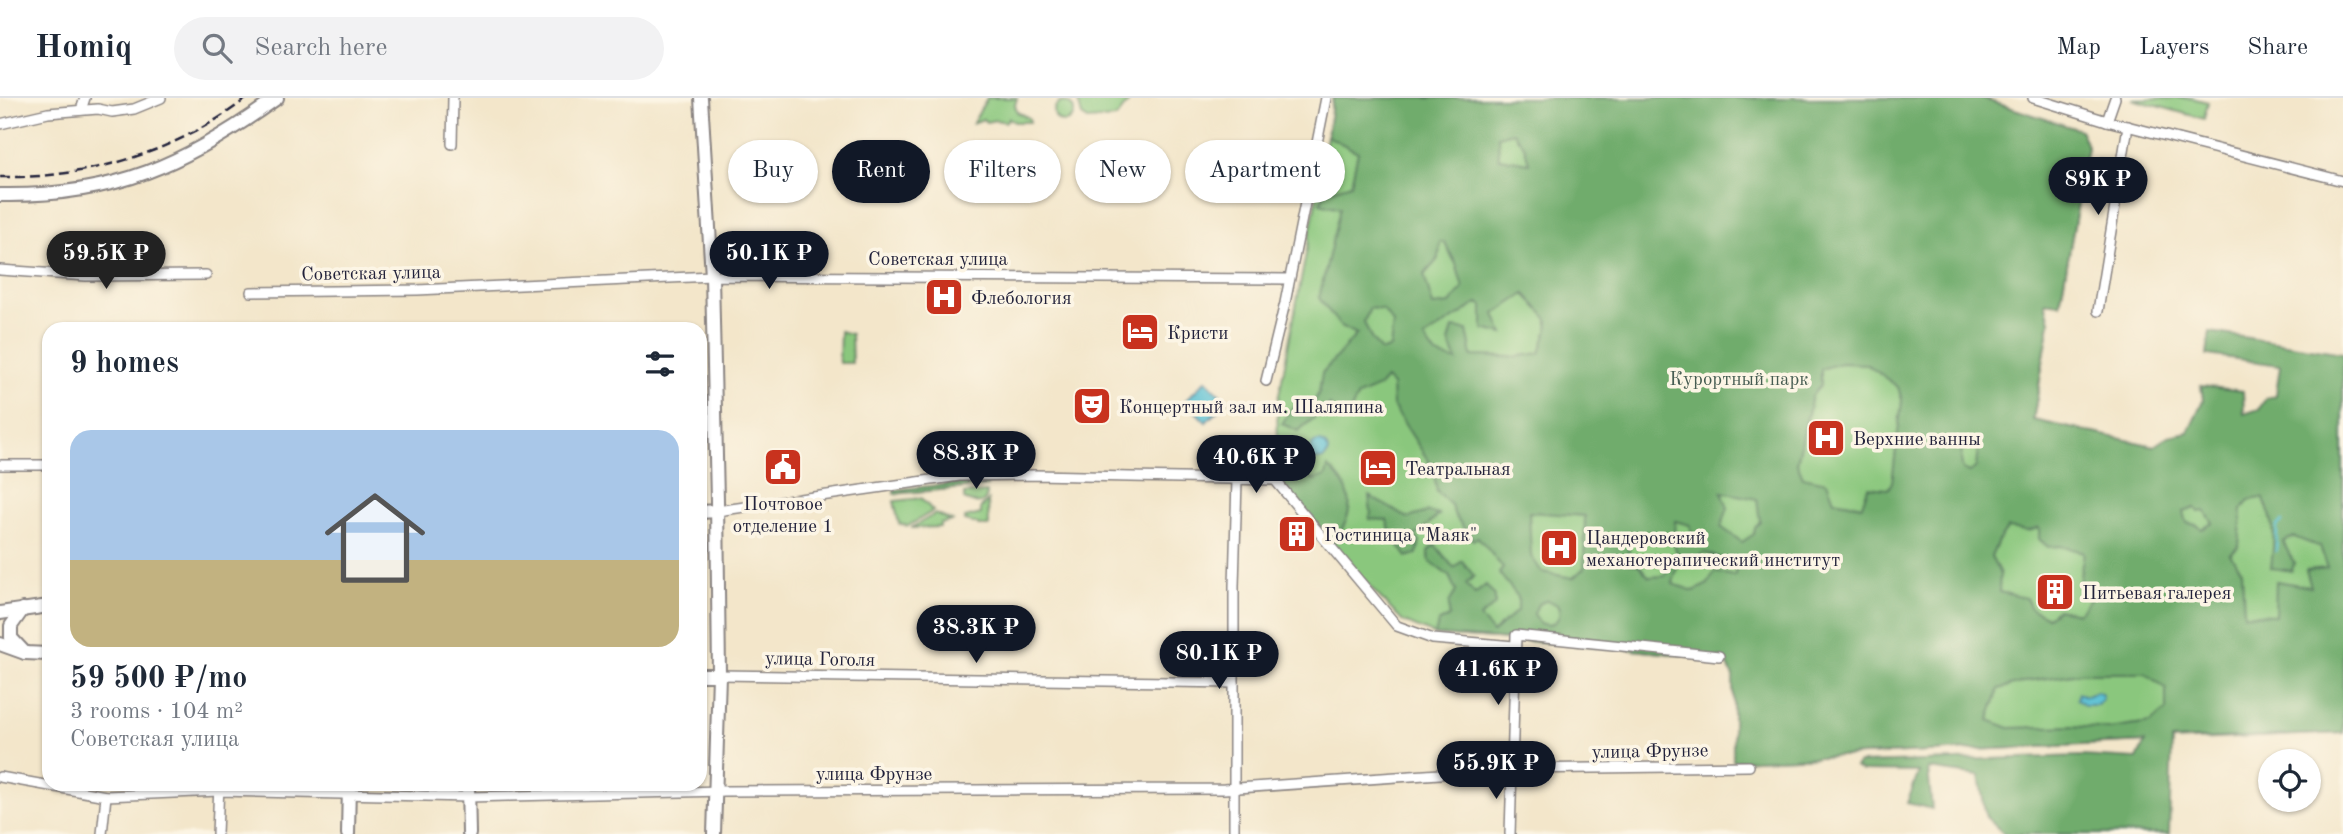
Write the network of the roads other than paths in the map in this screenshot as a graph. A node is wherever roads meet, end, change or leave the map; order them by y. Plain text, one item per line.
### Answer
1 (87, 98) edge
2 (161, 98) edge
3 (277, 98) edge
4 (453, 98) edge
5 (701, 98) edge
6 (1326, 98) edge
7 (2033, 98) edge
8 (2115, 98) edge
9 (98, 109) junction
10 (81, 110) junction
11 (2107, 121) junction
12 (0, 124) edge
13 (2128, 126) junction
14 (452, 144) dead end
15 (2343, 181) edge
16 (0, 195) edge
17 (0, 270) edge
18 (206, 275) dead end
19 (712, 276) junction
20 (1288, 279) junction
21 (251, 292) dead end
22 (2098, 311) dead end
23 (1266, 381) dead end
24 (0, 465) edge
25 (42, 465) edge
26 (1237, 480) junction
27 (717, 511) junction
28 (707, 512) edge
29 (42, 607) edge
30 (23, 609) junction
31 (0, 613) edge
32 (0, 644) edge
33 (1514, 646) junction
34 (25, 653) junction
35 (42, 653) edge
36 (1719, 656) dead end
37 (707, 675) edge
38 (719, 675) junction
39 (1234, 683) junction
40 (1749, 766) dead end
41 (1512, 769) junction
42 (0, 777) edge
43 (42, 785) edge
44 (1235, 788) junction
45 (78, 791) edge
46 (177, 791) edge
47 (219, 791) edge
48 (349, 791) edge
49 (468, 791) edge
50 (592, 791) edge
51 (715, 792) junction
52 (106, 796) junction
53 (102, 834) edge
54 (217, 834) edge
55 (348, 834) edge
56 (469, 834) edge
57 (714, 834) edge
58 (1234, 834) edge
59 (1510, 834) edge

1 - 9 street
1 - 10 street
2 - 9 street
3 - 16 main road
4 - 14 street
5 - 19 main road
6 - 20 street
7 - 11 street
8 - 11 street
9 - 10 street
10 - 12 street
11 - 13 street
13 - 15 street
13 - 22 street
17 - 18 street
19 - 20 street, Советская улица
19 - 21 street, Советская улица
19 - 27 main road
20 - 23 street
24 - 25 street
26 - 27 street
26 - 33 street
26 - 39 street
27 - 28 main road
27 - 38 main road
29 - 30 main road
30 - 31 main road
30 - 34 main road
32 - 34 main road
33 - 36 street
33 - 41 street
34 - 35 main road
37 - 38 main road, улица Гоголя
38 - 39 street, улица Гоголя
38 - 51 main road
39 - 44 street
40 - 41 street, улица Фрунзе
41 - 44 street, улица Фрунзе
41 - 59 street
42 - 43 street, улица Фрунзе
44 - 51 street, улица Фрунзе
44 - 58 street
45 - 52 street, улица Фрунзе
46 - 52 street, улица Фрунзе
47 - 54 street
48 - 55 main road
49 - 56 main road
50 - 51 street, улица Фрунзе
51 - 57 main road
52 - 53 street

